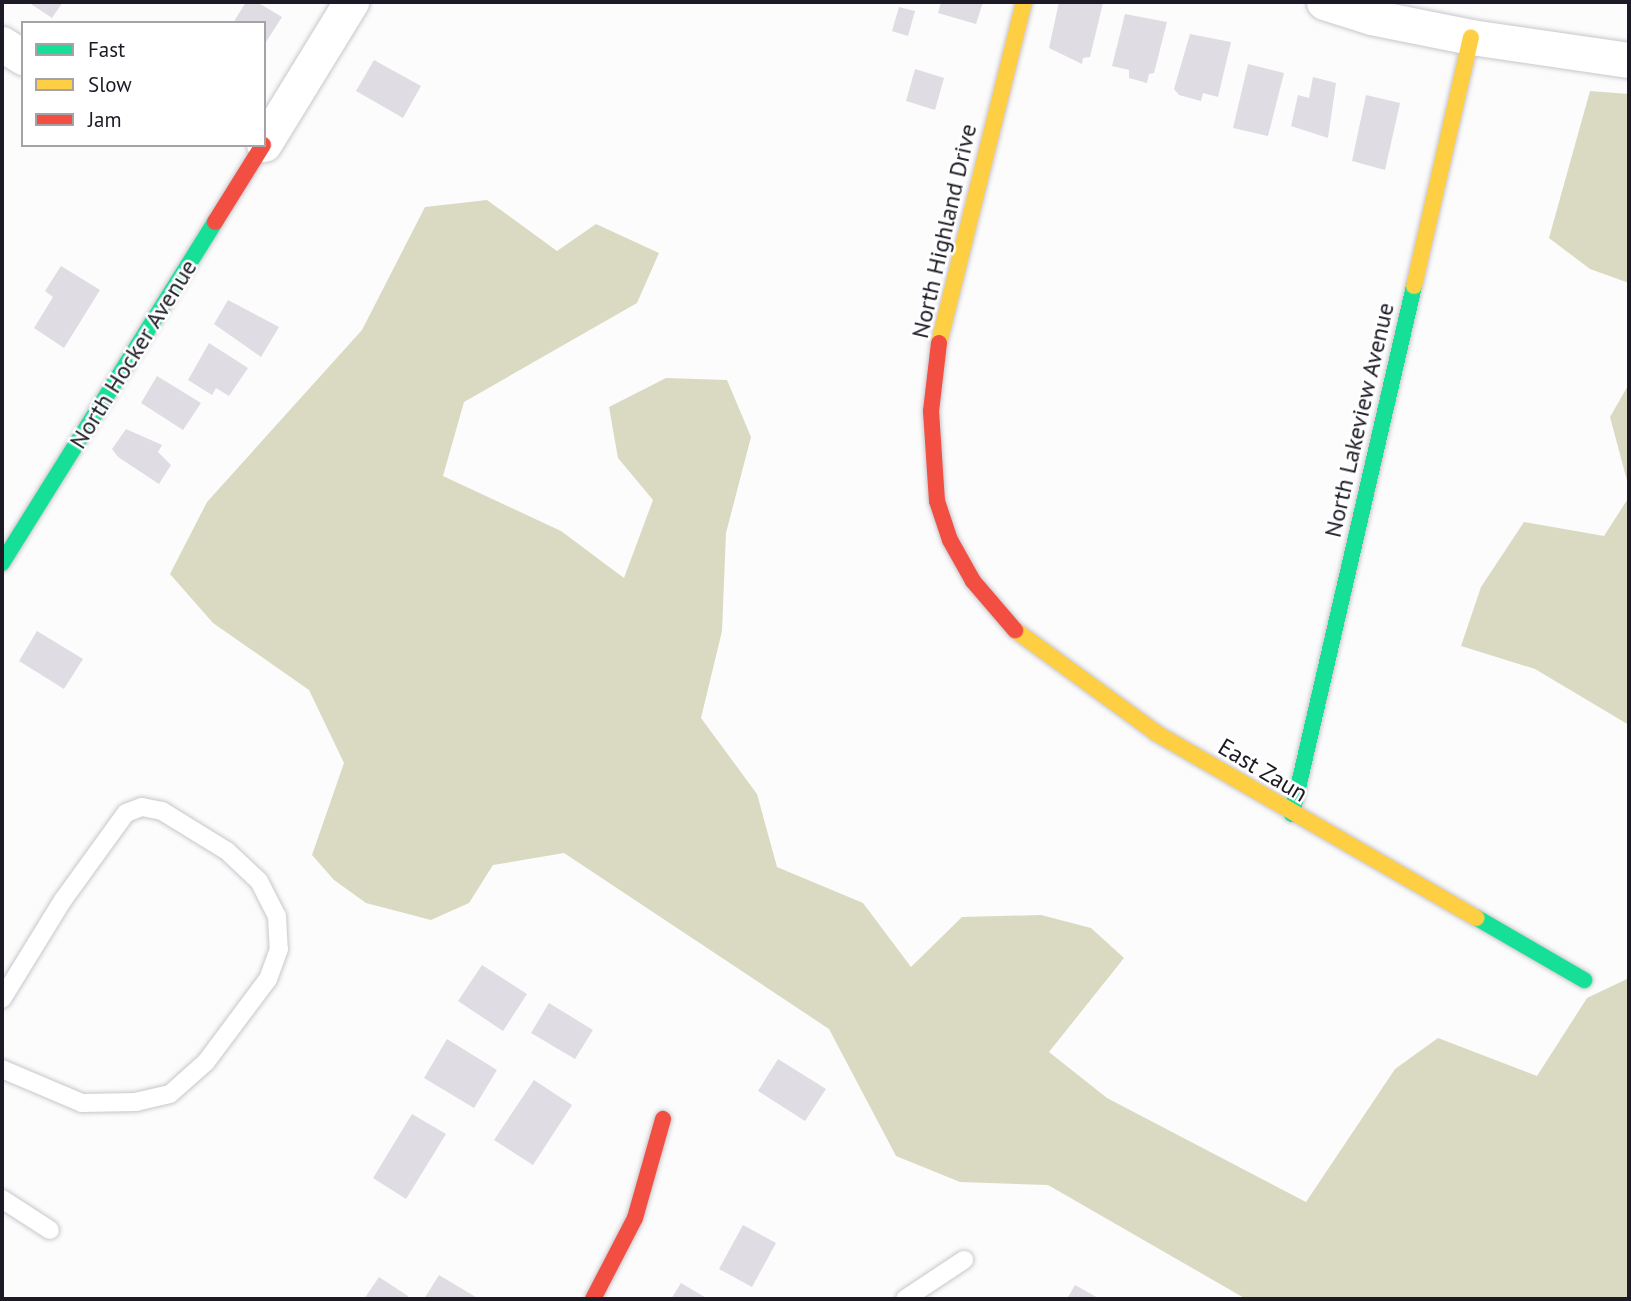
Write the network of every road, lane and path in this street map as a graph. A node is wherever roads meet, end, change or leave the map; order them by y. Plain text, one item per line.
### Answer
1 (351, 2) edge
2 (1024, 2) edge
3 (1324, 2) edge
4 (1471, 37) junction
5 (2, 44) edge
6 (21, 56) edge
7 (1629, 60) edge
8 (266, 142) edge
9 (263, 147) edge
10 (2, 563) edge
11 (1072, 674) joint
12 (1292, 814) junction
13 (1584, 979) dead end
14 (2, 999) edge
15 (2, 1069) edge
16 (663, 1119) dead end
17 (2, 1199) edge
18 (50, 1230) dead end
19 (964, 1261) dead end
20 (593, 1299) edge
21 (905, 1299) edge

1 - 8 street, North Hocker Avenue
2 - 11 street, North Highland Drive
3 - 4 street
4 - 7 street
4 - 12 street, North Lakeview Avenue
5 - 6 street
9 - 10 street, North Hocker Avenue
11 - 12 street, East Zaun
12 - 13 street, East Zaun
14 - 15 lane
16 - 20 street
17 - 18 lane
19 - 21 lane

